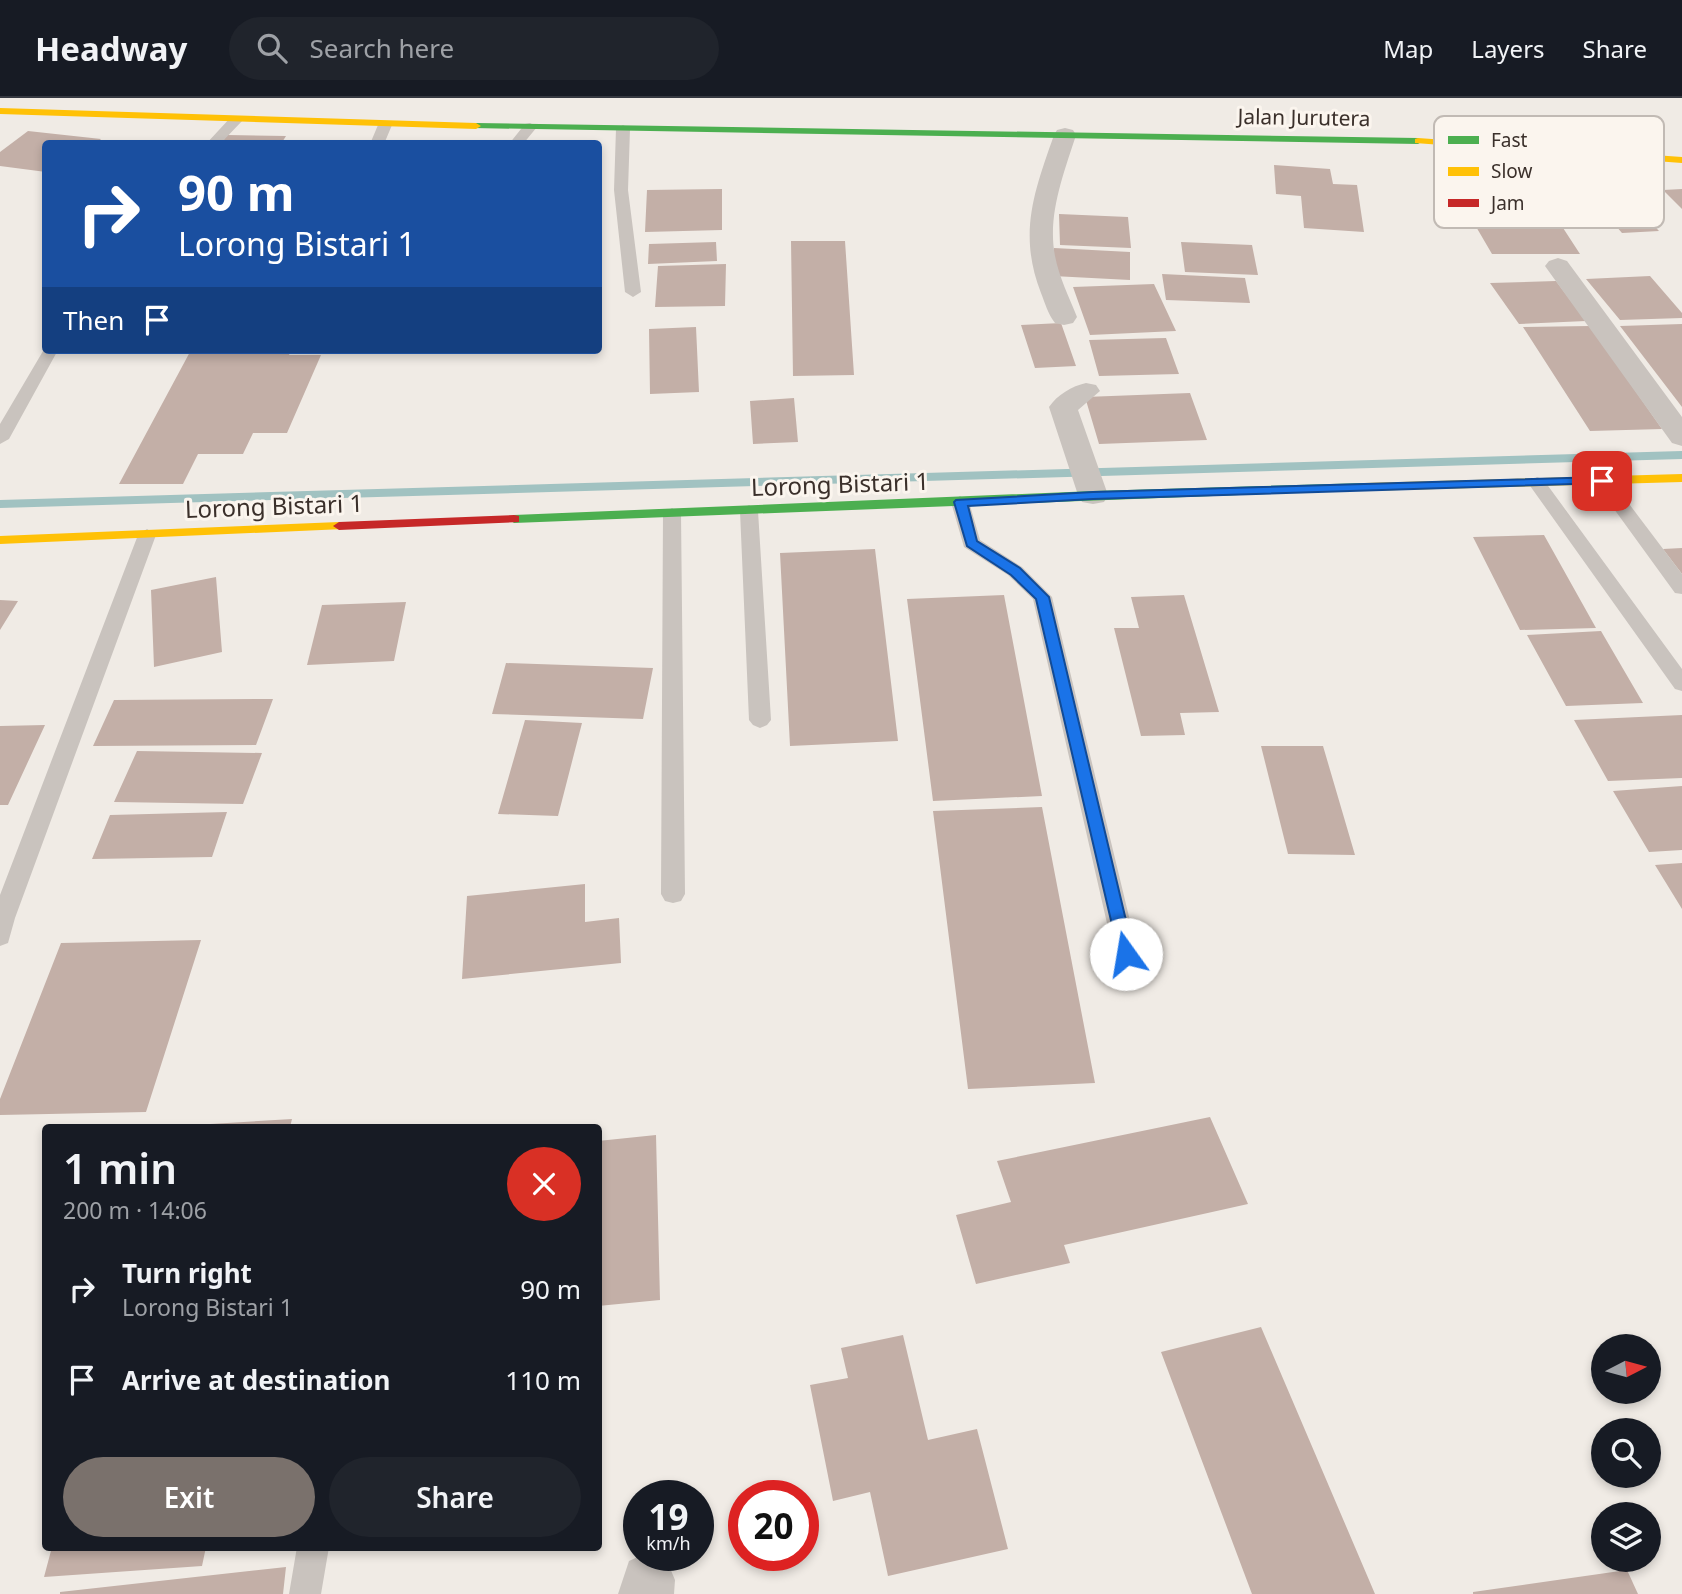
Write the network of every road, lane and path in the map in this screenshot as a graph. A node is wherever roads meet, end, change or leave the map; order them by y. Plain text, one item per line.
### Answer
1 (0, 111) edge
2 (236, 120) junction
3 (385, 125) junction
4 (530, 127) junction
5 (623, 129) junction
6 (1065, 135) junction
7 (216, 140) edge
8 (379, 140) edge
9 (519, 140) edge
10 (1434, 141) edge
11 (1664, 159) edge
12 (1682, 160) edge
13 (1559, 266) dead end
14 (633, 292) dead end
15 (1065, 317) dead end
16 (48, 354) edge
17 (1086, 391) dead end
18 (1682, 437) edge
19 (0, 439) edge
20 (1682, 478) edge
21 (1602, 481) junction
22 (1537, 483) junction
23 (1090, 488) junction
24 (960, 502) junction
25 (749, 511) junction
26 (672, 514) junction
27 (148, 535) junction
28 (0, 540) edge
29 (1682, 588) edge
30 (1682, 684) edge
31 (760, 720) dead end
32 (673, 894) dead end
33 (0, 936) edge
34 (1126, 954) dead end
35 (312, 1551) edge
36 (305, 1594) edge

1 - 2 street, Jalan Jurutera
2 - 3 street, Jalan Jurutera
2 - 7 lane
3 - 4 street, Jalan Jurutera
3 - 8 lane
4 - 5 street, Jalan Jurutera
4 - 9 lane
5 - 6 street, Jalan Jurutera
5 - 14 lane
6 - 10 street, Jalan Jurutera
6 - 15 street
11 - 12 street, Jalan Jurutera
13 - 18 street
16 - 19 lane
17 - 23 street
20 - 21 street, Lorong Bistari 1
21 - 22 street, Lorong Bistari 1
21 - 29 lane
22 - 23 street, Lorong Bistari 1
22 - 30 lane
23 - 24 street, Lorong Bistari 1
24 - 25 street, Lorong Bistari 1
24 - 34 lane
25 - 26 street, Lorong Bistari 1
25 - 31 lane
26 - 27 street, Lorong Bistari 1
26 - 32 lane
27 - 28 street, Lorong Bistari 1
27 - 33 lane
35 - 36 lane

